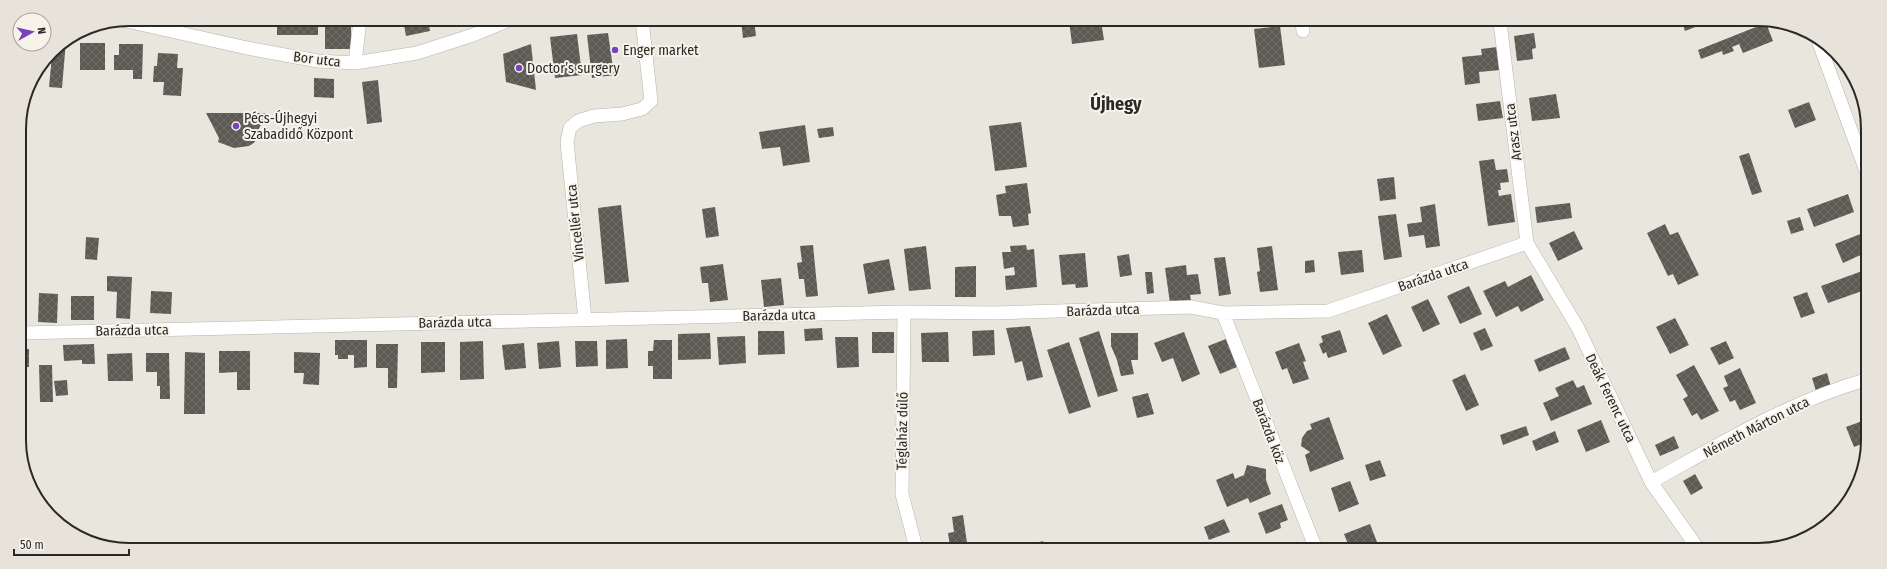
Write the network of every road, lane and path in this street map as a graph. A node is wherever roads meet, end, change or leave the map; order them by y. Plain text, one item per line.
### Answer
1 (149, 26) edge
2 (359, 26) edge
3 (495, 26) edge
4 (643, 26) edge
5 (1500, 26) edge
6 (1819, 46) edge
7 (354, 63) junction
8 (1861, 158) edge
9 (1526, 243) junction
10 (904, 312) junction
11 (1223, 313) junction
12 (585, 319) junction
13 (26, 333) edge
14 (1861, 381) edge
15 (1652, 482) junction
16 (915, 543) edge
17 (1314, 543) edge
18 (1694, 543) edge

1 - 7 street, Bor utca
2 - 7 street
3 - 7 street, Bor utca
4 - 12 street, Vincellér utca
5 - 9 street, Arasz utca
6 - 8 street
9 - 11 street, Barázda utca
9 - 15 street, Deák Ferenc utca
10 - 11 street, Barázda utca
10 - 12 street, Barázda utca
10 - 16 street, Téglaház dűlő
11 - 17 street, Barázda köz
12 - 13 street, Barázda utca
14 - 15 street, Németh Márton utca
15 - 18 street, Deák Ferenc utca

